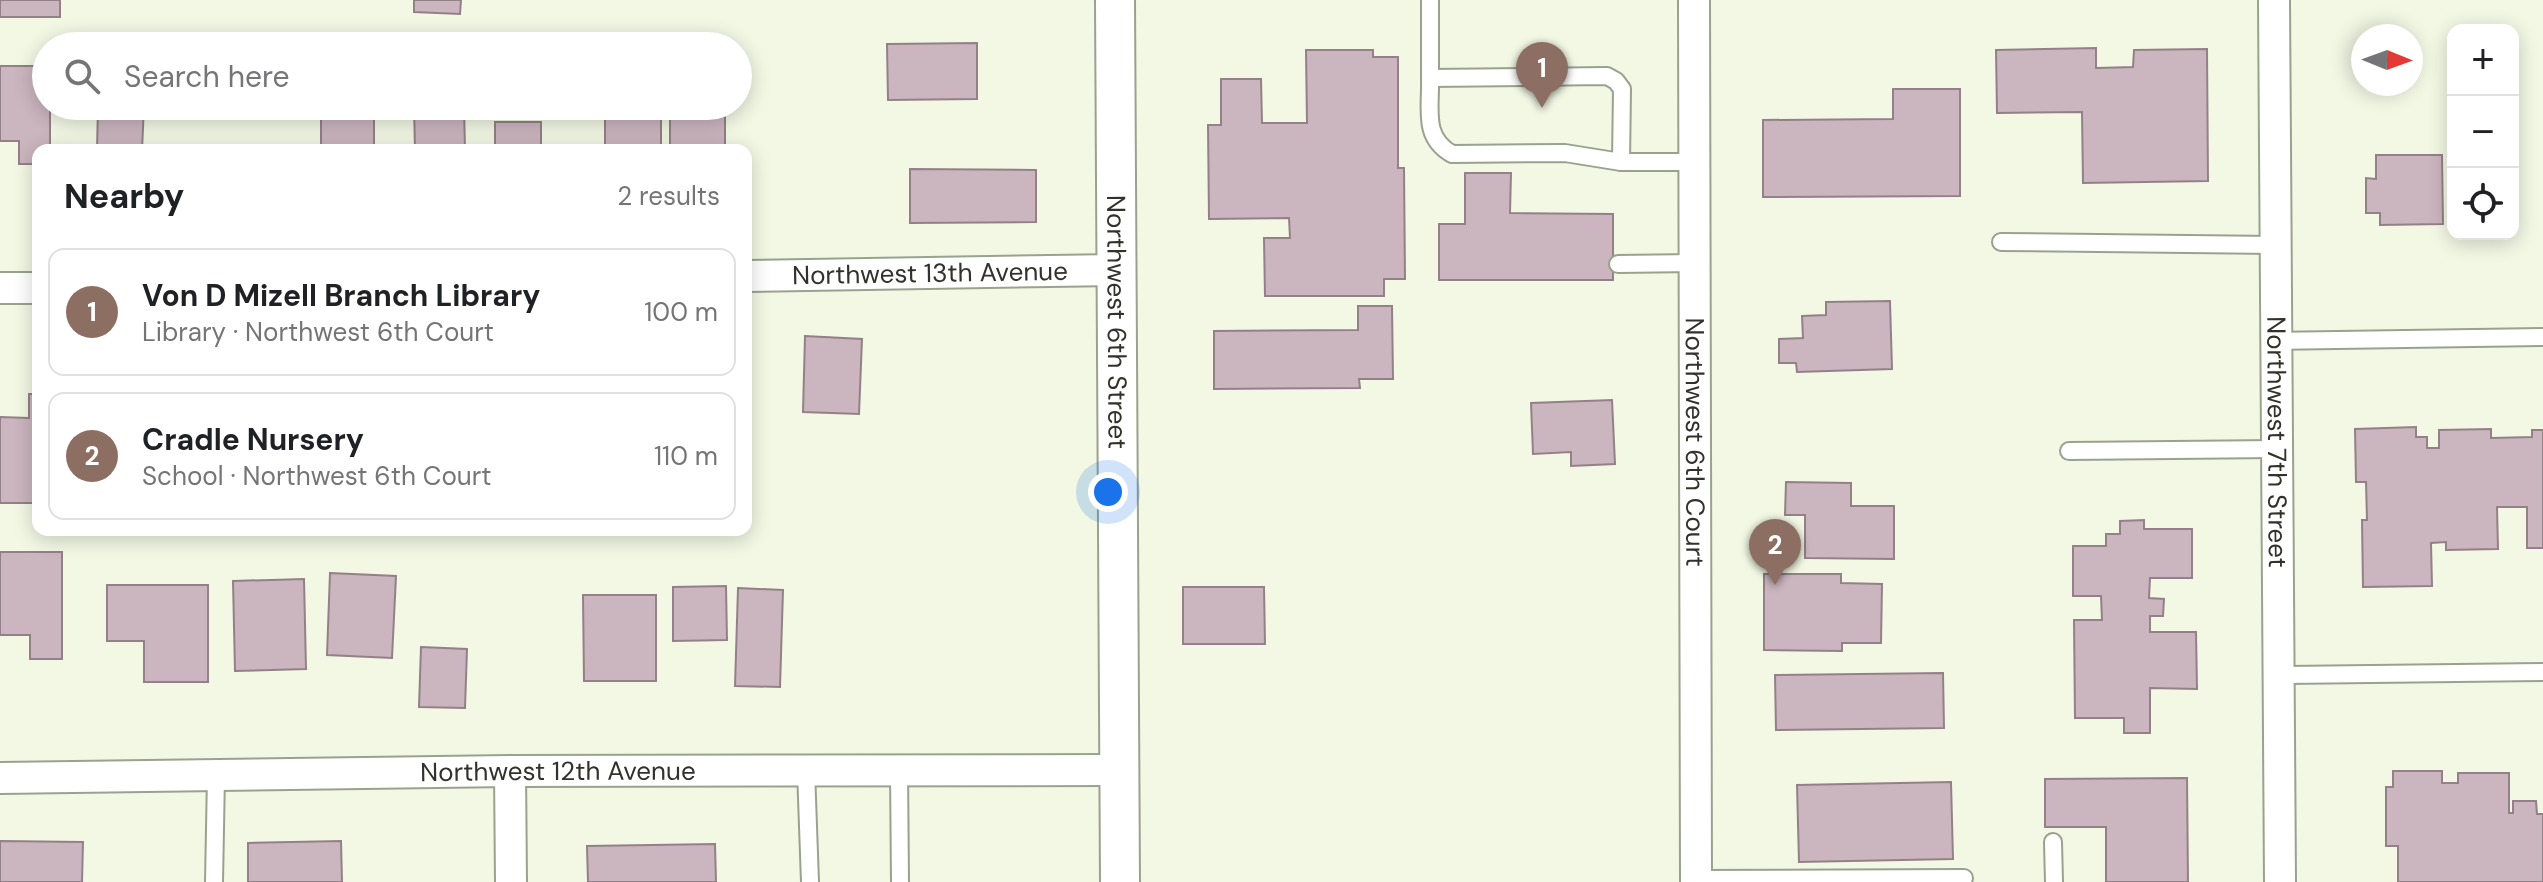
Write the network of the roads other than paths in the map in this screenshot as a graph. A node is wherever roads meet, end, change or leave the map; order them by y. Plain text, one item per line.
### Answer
1 (1115, 0) edge
2 (1430, 0) edge
3 (1694, 0) edge
4 (2274, 0) edge
5 (1430, 78) junction
6 (1621, 162) junction
7 (1695, 162) junction
8 (2001, 242) dead end
9 (2276, 245) junction
10 (1694, 263) junction
11 (1618, 264) dead end
12 (1116, 270) junction
13 (752, 276) edge
14 (0, 288) edge
15 (32, 288) edge
16 (2543, 337) edge
17 (2276, 341) junction
18 (2277, 449) junction
19 (2069, 451) dead end
20 (2543, 672) edge
21 (2278, 675) junction
22 (899, 769) junction
23 (806, 770) junction
24 (1118, 770) junction
25 (510, 771) junction
26 (216, 775) junction
27 (0, 778) edge
28 (2053, 842) dead end
29 (1964, 878) dead end
30 (1696, 880) edge
31 (214, 882) edge
32 (511, 882) edge
33 (810, 882) edge
34 (900, 882) edge
35 (1120, 882) edge
36 (2054, 882) edge
37 (2280, 882) edge

1 - 12 street, Northwest 6th Street
2 - 5 lane
3 - 7 street, Northwest 6th Court
4 - 9 street, Northwest 7th Street
5 - 6 lane
5 - 6 lane
6 - 7 lane
7 - 10 street, Northwest 6th Court
8 - 9 lane
9 - 17 street, Northwest 7th Street
10 - 11 lane
10 - 30 street, Northwest 6th Court
12 - 13 street, Northwest 13th Avenue
12 - 24 street, Northwest 6th Street
14 - 15 street
16 - 17 lane
17 - 18 street, Northwest 7th Street
18 - 19 lane
18 - 21 street, Northwest 7th Street
20 - 21 lane
21 - 37 street, Northwest 7th Street
22 - 23 street, Northwest 12th Avenue
22 - 24 street, Northwest 12th Avenue
22 - 34 lane
23 - 25 street, Northwest 12th Avenue
23 - 33 lane
24 - 35 street, Northwest 6th Street
25 - 26 street, Northwest 12th Avenue
25 - 32 street
26 - 27 street, Northwest 12th Avenue
26 - 31 lane
28 - 36 lane
29 - 30 lane

